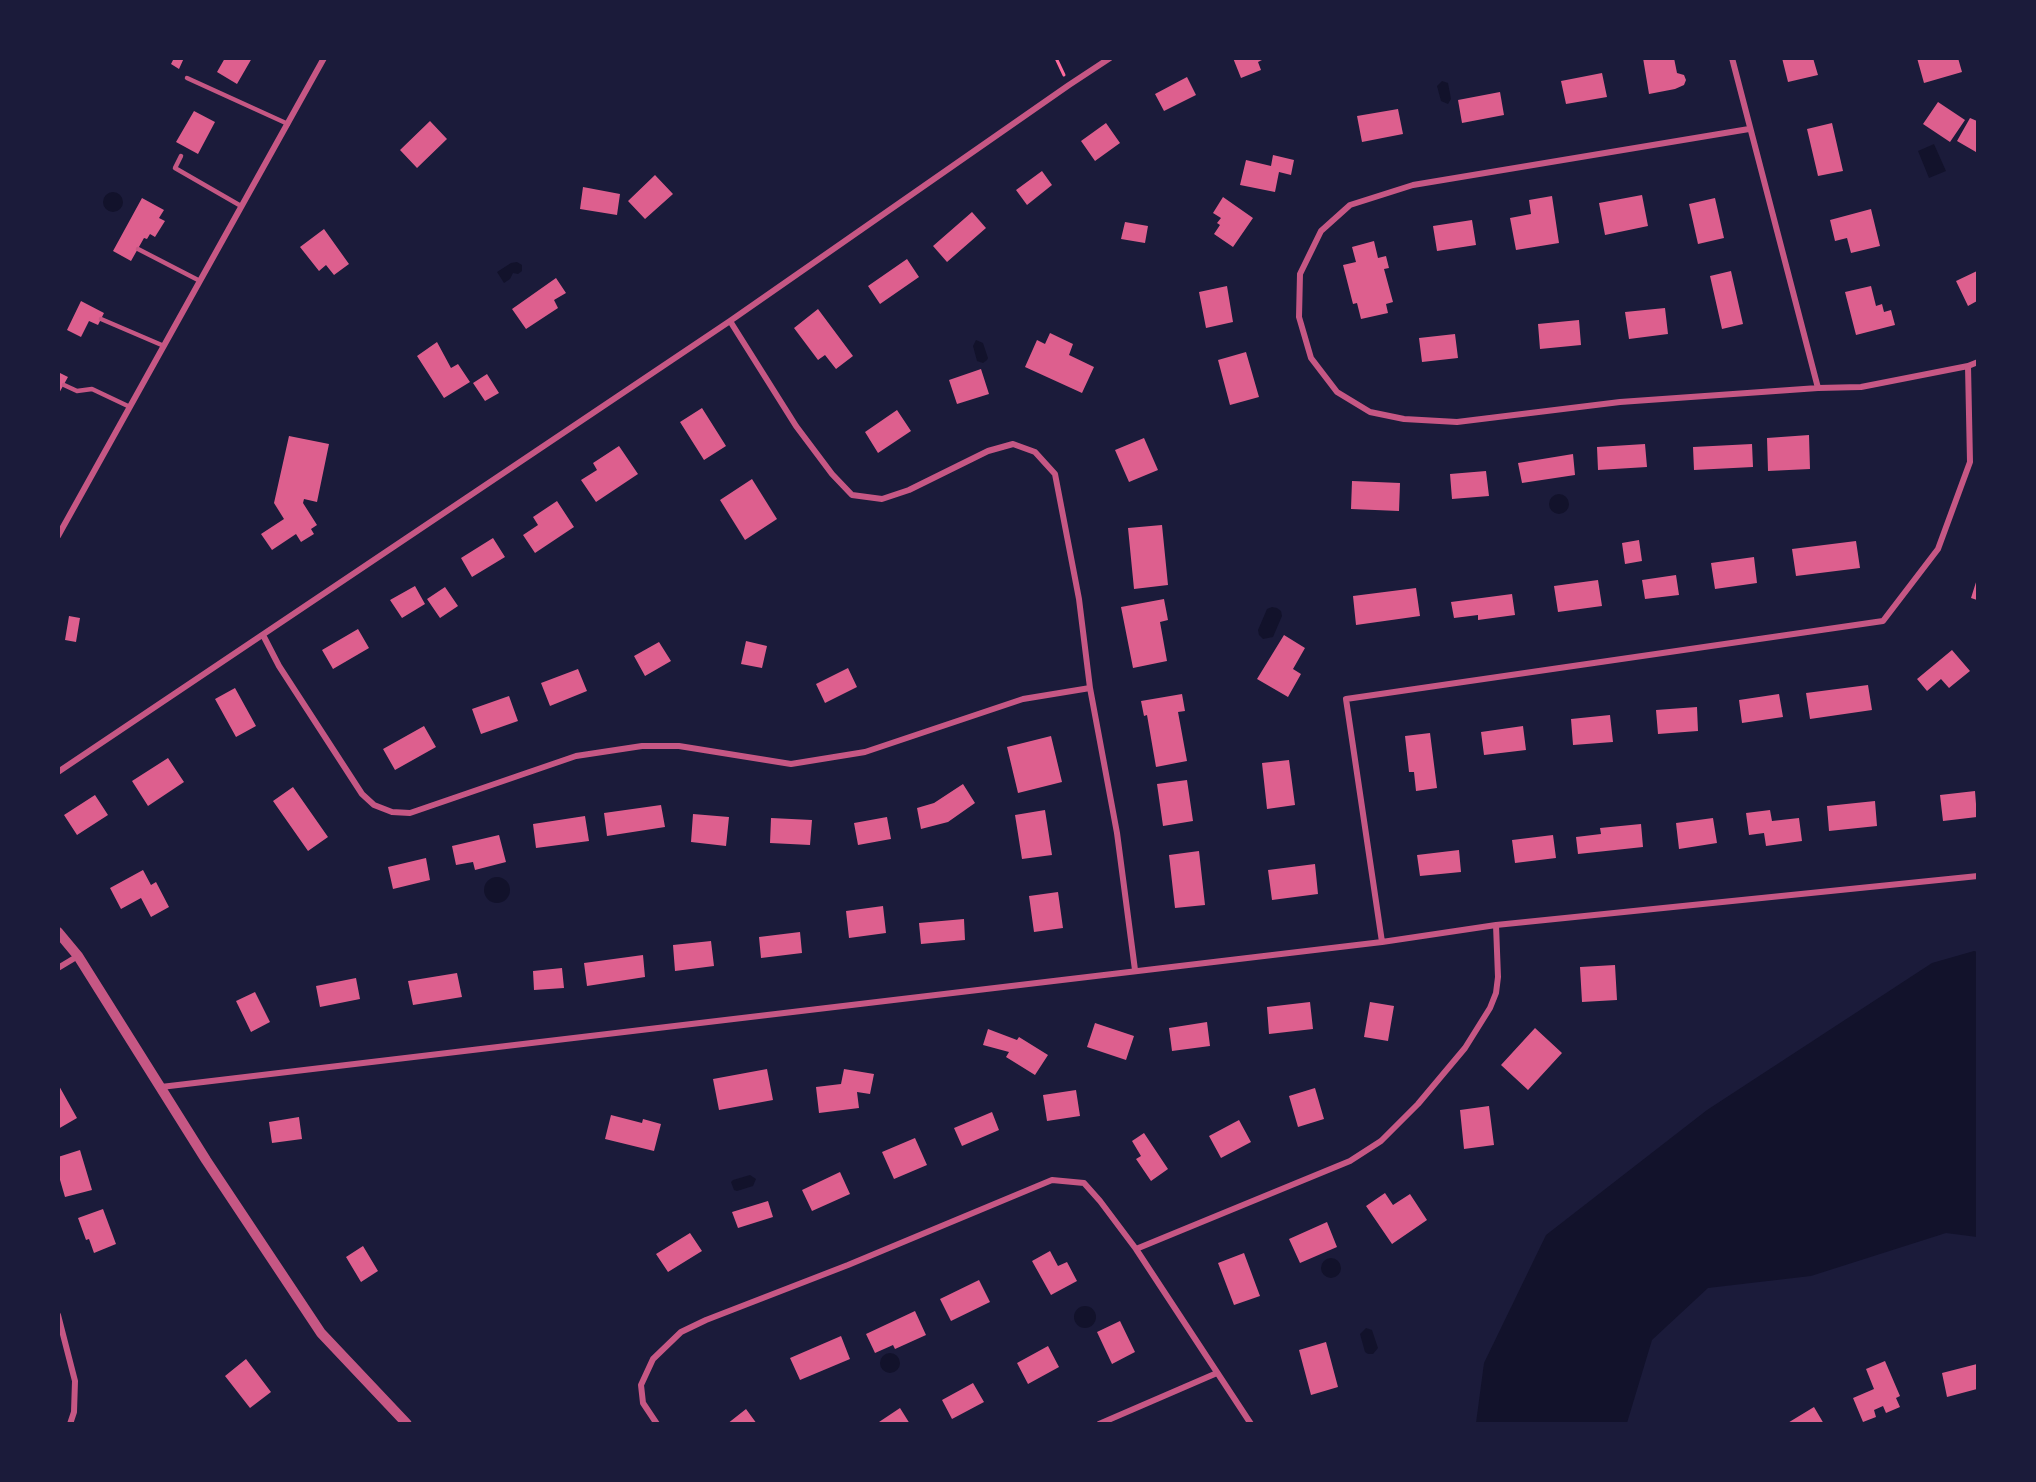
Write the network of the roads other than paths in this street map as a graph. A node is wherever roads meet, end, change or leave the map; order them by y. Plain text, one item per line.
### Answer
1 (324, 58) edge
2 (1110, 58) edge
3 (1732, 58) edge
4 (187, 78) dead end
5 (288, 123) junction
6 (1749, 129) junction
7 (181, 156) dead end
8 (241, 206) junction
9 (138, 249) dead end
10 (200, 281) junction
11 (101, 319) dead end
12 (730, 321) junction
13 (164, 346) junction
14 (1977, 362) edge
15 (1968, 366) junction
16 (64, 385) dead end
17 (1818, 388) junction
18 (130, 407) junction
19 (58, 536) edge
20 (263, 635) junction
21 (1090, 688) junction
22 (58, 772) edge
23 (1977, 876) edge
24 (1496, 925) junction
25 (58, 932) edge
26 (1382, 942) junction
27 (78, 956) junction
28 (58, 968) edge
29 (1135, 970) junction
30 (161, 1088) junction
31 (1136, 1249) junction
32 (58, 1315) edge
33 (1217, 1372) junction
34 (70, 1424) edge
35 (407, 1424) edge
36 (657, 1424) edge
37 (1099, 1424) edge
38 (1251, 1424) edge

1 - 5 street
2 - 12 street
3 - 6 street
4 - 5 lane
5 - 8 street
6 - 17 street
6 - 17 street
7 - 8 lane
8 - 10 street
9 - 10 lane
10 - 13 street
11 - 13 lane
12 - 20 street
12 - 21 street
13 - 18 street
14 - 15 street
15 - 17 street
15 - 26 street
16 - 18 lane
18 - 19 street
20 - 21 street
20 - 22 street
21 - 29 street
23 - 24 street
24 - 26 street
24 - 31 street
25 - 27 street
26 - 29 street
27 - 28 street
27 - 30 street
29 - 30 street
30 - 35 street
31 - 33 street
31 - 36 street
32 - 34 street
33 - 37 street
33 - 38 street

